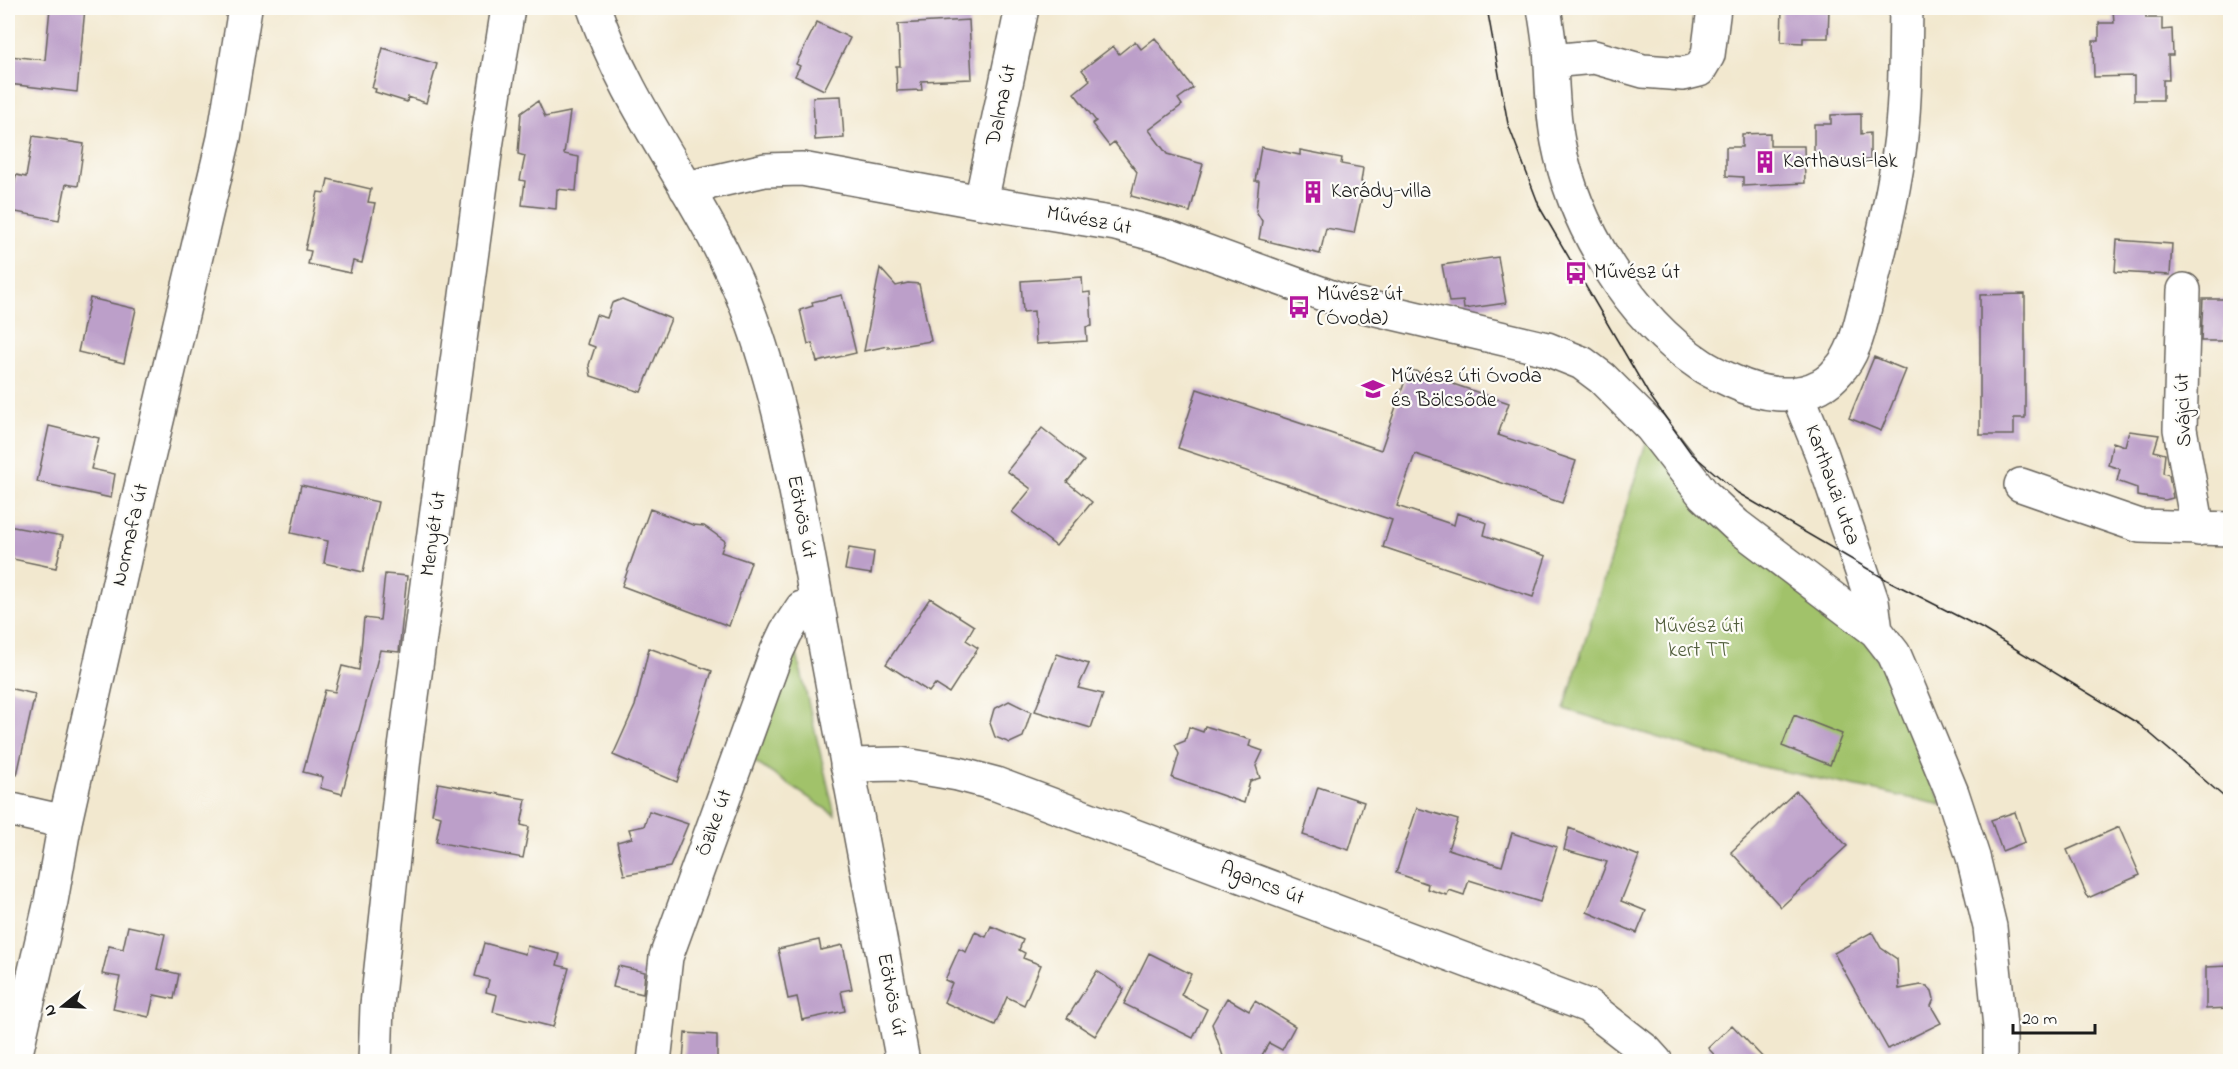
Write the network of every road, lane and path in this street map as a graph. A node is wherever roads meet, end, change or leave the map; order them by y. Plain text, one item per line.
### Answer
1 (245, 8) edge
2 (508, 8) edge
3 (594, 8) edge
4 (1022, 8) edge
5 (1544, 8) edge
6 (1714, 8) edge
7 (1906, 8) edge
8 (1551, 61) junction
9 (686, 188) junction
10 (981, 202) junction
11 (2184, 290) dead end
12 (1797, 393) junction
13 (2021, 485) dead end
14 (2198, 529) junction
15 (2230, 529) edge
16 (817, 605) junction
17 (1876, 631) junction
18 (847, 765) junction
19 (8, 809) edge
20 (65, 822) junction
21 (14, 1062) edge
22 (375, 1062) edge
23 (654, 1062) edge
24 (903, 1062) edge
25 (1656, 1062) edge
26 (2000, 1062) edge

1 - 20 street, Normafa út
2 - 22 street, Menyét út
3 - 9 street, Eötvös út
4 - 10 street, Dalma út
5 - 8 street
6 - 8 street
7 - 12 street
8 - 12 street
9 - 10 street, Művész út
9 - 16 street, Eötvös út
10 - 17 street, Művész út
11 - 14 street, Svájci út
12 - 17 street, Karthauzi utca
13 - 14 street
14 - 15 street
16 - 18 street, Eötvös út
16 - 23 street, Őzike út
17 - 26 street
18 - 24 street, Eötvös út
18 - 25 street, Agancs út
19 - 20 street
20 - 21 street, Normafa út

